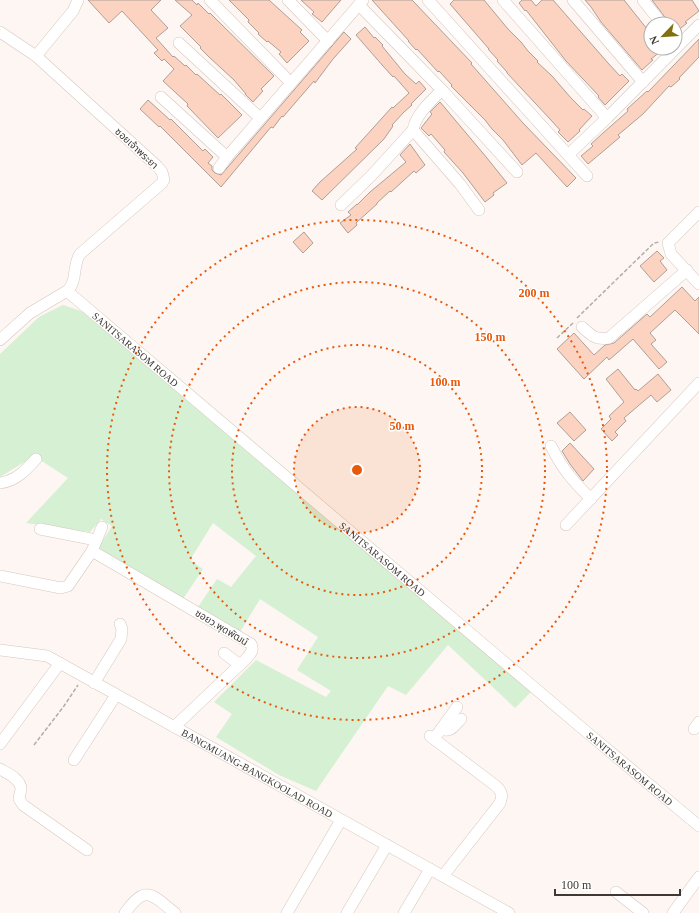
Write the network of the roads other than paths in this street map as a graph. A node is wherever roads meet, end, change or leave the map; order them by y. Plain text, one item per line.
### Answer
1 (78, 0) edge
2 (210, 0) edge
3 (288, 0) edge
4 (428, 0) edge
5 (503, 0) edge
6 (573, 0) edge
7 (643, 0) edge
8 (361, 3) edge
9 (656, 16) edge
10 (699, 25) edge
11 (1, 33) edge
12 (683, 38) edge
13 (328, 41) junction
14 (180, 43) dead end
15 (36, 56) junction
16 (666, 56) edge
17 (643, 82) junction
18 (291, 83) junction
19 (442, 90) junction
20 (161, 97) dead end
21 (260, 118) junction
22 (607, 118) junction
23 (413, 130) junction
24 (568, 155) junction
25 (227, 156) junction
26 (219, 168) dead end
27 (517, 172) dead end
28 (587, 176) dead end
29 (341, 205) dead end
30 (479, 210) dead end
31 (699, 212) edge
32 (687, 270) junction
33 (699, 284) edge
34 (68, 291) junction
35 (582, 327) dead end
36 (0, 340) edge
37 (699, 383) edge
38 (551, 446) dead end
39 (36, 459) dead end
40 (0, 483) edge
41 (591, 499) junction
42 (566, 525) dead end
43 (102, 527) dead end
44 (40, 529) dead end
45 (96, 540) junction
46 (92, 551) junction
47 (0, 576) edge
48 (120, 624) dead end
49 (0, 650) edge
50 (224, 653) dead end
51 (60, 663) junction
52 (240, 665) junction
53 (94, 683) junction
54 (116, 695) junction
55 (457, 707) dead end
56 (460, 719) dead end
57 (174, 727) junction
58 (441, 729) junction
59 (0, 744) edge
60 (74, 760) dead end
61 (0, 769) edge
62 (341, 820) junction
63 (699, 826) edge
64 (387, 845) junction
65 (87, 850) dead end
66 (430, 869) junction
67 (442, 876) junction
68 (699, 877) edge
69 (616, 892) dead end
70 (125, 913) edge
71 (175, 913) edge
72 (287, 913) edge
73 (347, 913) edge
74 (404, 913) edge
75 (509, 913) edge
76 (643, 913) edge
77 (672, 913) edge

1 - 15 street
2 - 18 street
3 - 13 street
4 - 24 street
5 - 22 street
6 - 17 street
7 - 9 street
8 - 13 street
8 - 19 street
10 - 12 street
11 - 15 street
13 - 18 street
14 - 21 street
15 - 34 street, ซอยเจ้าพระยา
16 - 17 street
17 - 22 street
18 - 21 street
19 - 23 street
19 - 27 street
20 - 25 street
21 - 25 street
22 - 24 street
23 - 29 street
23 - 30 street
24 - 28 street
25 - 26 street
31 - 32 street
32 - 33 street
32 - 35 street
34 - 36 street
34 - 63 street, SANITSARASOM ROAD
37 - 41 street
38 - 41 street
39 - 40 street
41 - 42 street
43 - 45 street
44 - 45 street
45 - 46 street
46 - 47 street
46 - 52 street, ซอยว.พุดพัฒน์
48 - 53 street
49 - 51 street, BANGMUANG-BANGKOOLAD ROAD
50 - 52 street
51 - 53 street, BANGMUANG-BANGKOOLAD ROAD
51 - 59 street
52 - 57 street, ซอยว.พุดพัฒน์
53 - 54 street, BANGMUANG-BANGKOOLAD ROAD
54 - 57 street, BANGMUANG-BANGKOOLAD ROAD
54 - 60 street
55 - 58 street
56 - 58 street
57 - 62 street, BANGMUANG-BANGKOOLAD ROAD
58 - 67 street
61 - 65 street
62 - 64 street, BANGMUANG-BANGKOOLAD ROAD
62 - 72 street
64 - 66 street, BANGMUANG-BANGKOOLAD ROAD
64 - 73 street
66 - 67 street, BANGMUANG-BANGKOOLAD ROAD
66 - 74 street
67 - 75 street, BANGMUANG-BANGKOOLAD ROAD
68 - 77 street
69 - 76 street
70 - 71 street

